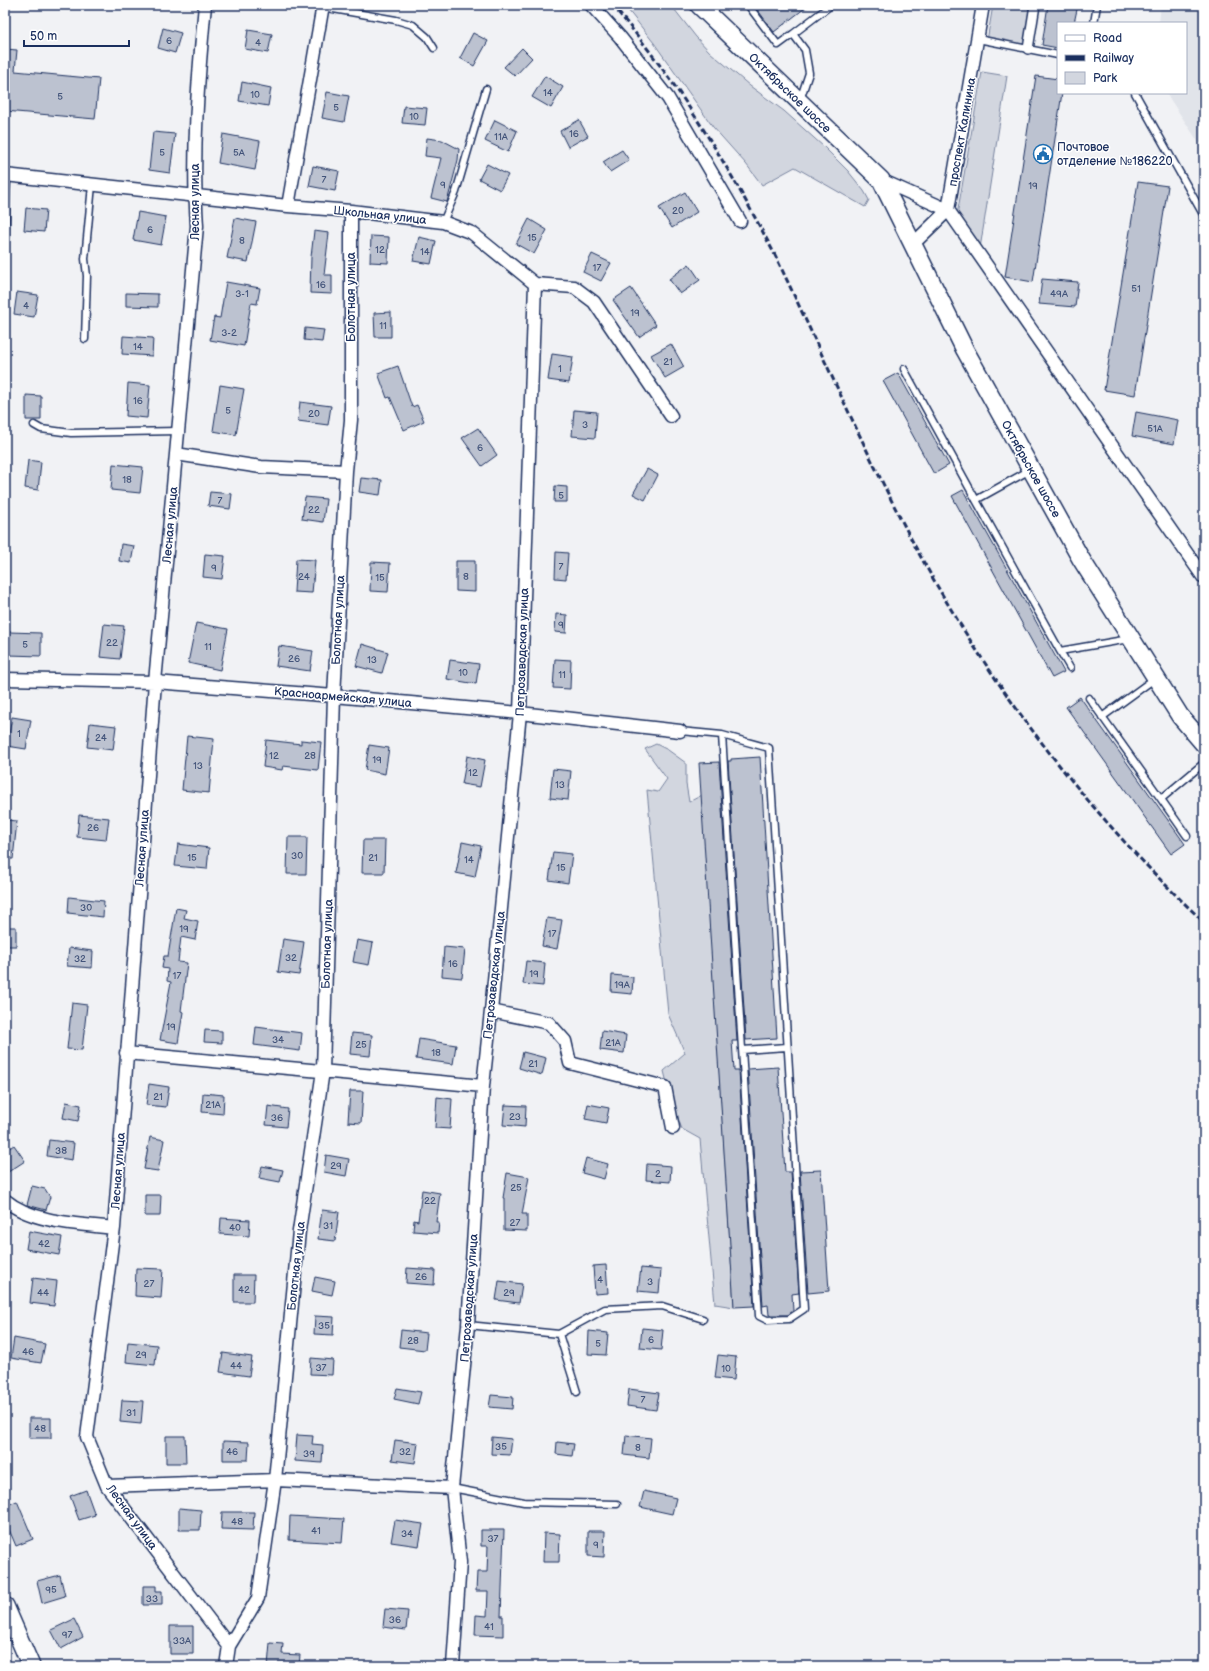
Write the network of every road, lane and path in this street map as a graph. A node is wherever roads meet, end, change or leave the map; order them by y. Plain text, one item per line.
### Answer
1 (204, 5) edge
2 (591, 5) edge
3 (699, 5) edge
4 (748, 5) edge
5 (831, 5) edge
6 (983, 5) edge
7 (1035, 5) edge
8 (1097, 5) edge
9 (323, 6) edge
10 (1095, 22) edge
11 (793, 34) junction
12 (978, 39) junction
13 (434, 48) dead end
14 (1028, 49) junction
15 (1057, 54) edge
16 (486, 89) dead end
17 (1136, 94) edge
18 (799, 102) junction
19 (6, 175) edge
20 (881, 180) junction
21 (92, 185) junction
22 (195, 196) junction
23 (288, 206) junction
24 (948, 210) junction
25 (351, 211) junction
26 (1204, 216) edge
27 (740, 221) dead end
28 (443, 222) junction
29 (5, 236) edge
30 (912, 245) junction
31 (535, 284) junction
32 (85, 338) dead end
33 (904, 369) dead end
34 (671, 416) dead end
35 (34, 425) dead end
36 (178, 431) junction
37 (176, 454) junction
38 (1031, 470) junction
39 (346, 471) junction
40 (976, 500) junction
41 (1204, 578) edge
42 (1130, 638) junction
43 (1060, 650) junction
44 (1070, 668) dead end
45 (1155, 678) junction
46 (5, 679) edge
47 (155, 682) junction
48 (334, 696) junction
49 (1089, 698) dead end
50 (520, 713) junction
51 (1102, 716) junction
52 (680, 731) joint
53 (722, 735) junction
54 (1204, 744) edge
55 (1204, 763) edge
56 (1161, 799) junction
57 (1187, 836) dead end
58 (491, 1011) junction
59 (787, 1047) junction
60 (742, 1050) junction
61 (126, 1053) junction
62 (323, 1071) junction
63 (483, 1086) junction
64 (673, 1128) dead end
65 (5, 1200) edge
66 (114, 1228) junction
67 (703, 1319) dead end
68 (468, 1325) junction
69 (559, 1334) junction
70 (577, 1392) dead end
71 (275, 1480) junction
72 (107, 1486) junction
73 (452, 1488) junction
74 (617, 1504) dead end
75 (5, 1606) edge
76 (229, 1646) junction
77 (31, 1666) edge
78 (226, 1666) edge
79 (453, 1666) edge

1 - 22 street, Лесная улица
2 - 27 street
3 - 18 main road, Октябрьское шоссе
4 - 11 lane
5 - 11 lane
6 - 12 street, проспект Калинина
7 - 14 street
8 - 10 lane
9 - 13 lane
9 - 23 street
11 - 18 lane
12 - 14 lane
12 - 24 street, проспект Калинина
14 - 15 lane
16 - 28 lane
17 - 26 lane
18 - 20 main road, Октябрьское шоссе
19 - 21 street, Школьная улица
19 - 29 lane
20 - 24 street, Октябрьское шоссе
20 - 30 main road, Октябрьское шоссе
21 - 22 street, Школьная улица
21 - 32 lane
22 - 23 street, Школьная улица
22 - 36 street, Лесная улица
23 - 25 street, Школьная улица
24 - 30 street
24 - 41 street
25 - 28 street, Школьная улица
25 - 39 street, Болотная улица
28 - 31 street, Школьная улица
30 - 38 main road, Октябрьское шоссе
31 - 34 street
31 - 50 street, Петрозаводская улица
33 - 40 lane
35 - 36 lane
36 - 37 street, Лесная улица
37 - 39 street
37 - 47 street, Лесная улица
38 - 40 lane
38 - 42 main road, Октябрьское шоссе
39 - 48 street, Болотная улица
40 - 43 lane
42 - 43 lane
42 - 45 main road, Октябрьское шоссе
43 - 44 lane
45 - 51 lane
45 - 54 main road, Октябрьское шоссе
46 - 47 street, Красноармейская улица
47 - 48 street, Красноармейская улица
47 - 61 street, Лесная улица
48 - 50 street, Красноармейская улица
48 - 62 street, Болотная улица
49 - 51 lane
50 - 52 street, Красноармейская улица
50 - 58 street, Петрозаводская улица
51 - 56 lane
52 - 53 lane
53 - 59 lane
53 - 60 lane
55 - 56 lane
56 - 57 lane
58 - 63 street, Петрозаводская улица
58 - 64 street
59 - 60 lane
59 - 60 lane
61 - 62 street
61 - 66 street, Лесная улица
62 - 63 street
62 - 71 street, Болотная улица
63 - 68 street, Петрозаводская улица
65 - 66 street
66 - 72 street, Лесная улица
67 - 69 lane
68 - 69 lane
68 - 73 street, Петрозаводская улица
69 - 70 lane
71 - 72 street
71 - 73 street
71 - 76 street, Болотная улица
72 - 76 street, Лесная улица
73 - 74 lane
73 - 79 street, Петрозаводская улица
75 - 77 main road
76 - 78 street, Болотная улица

